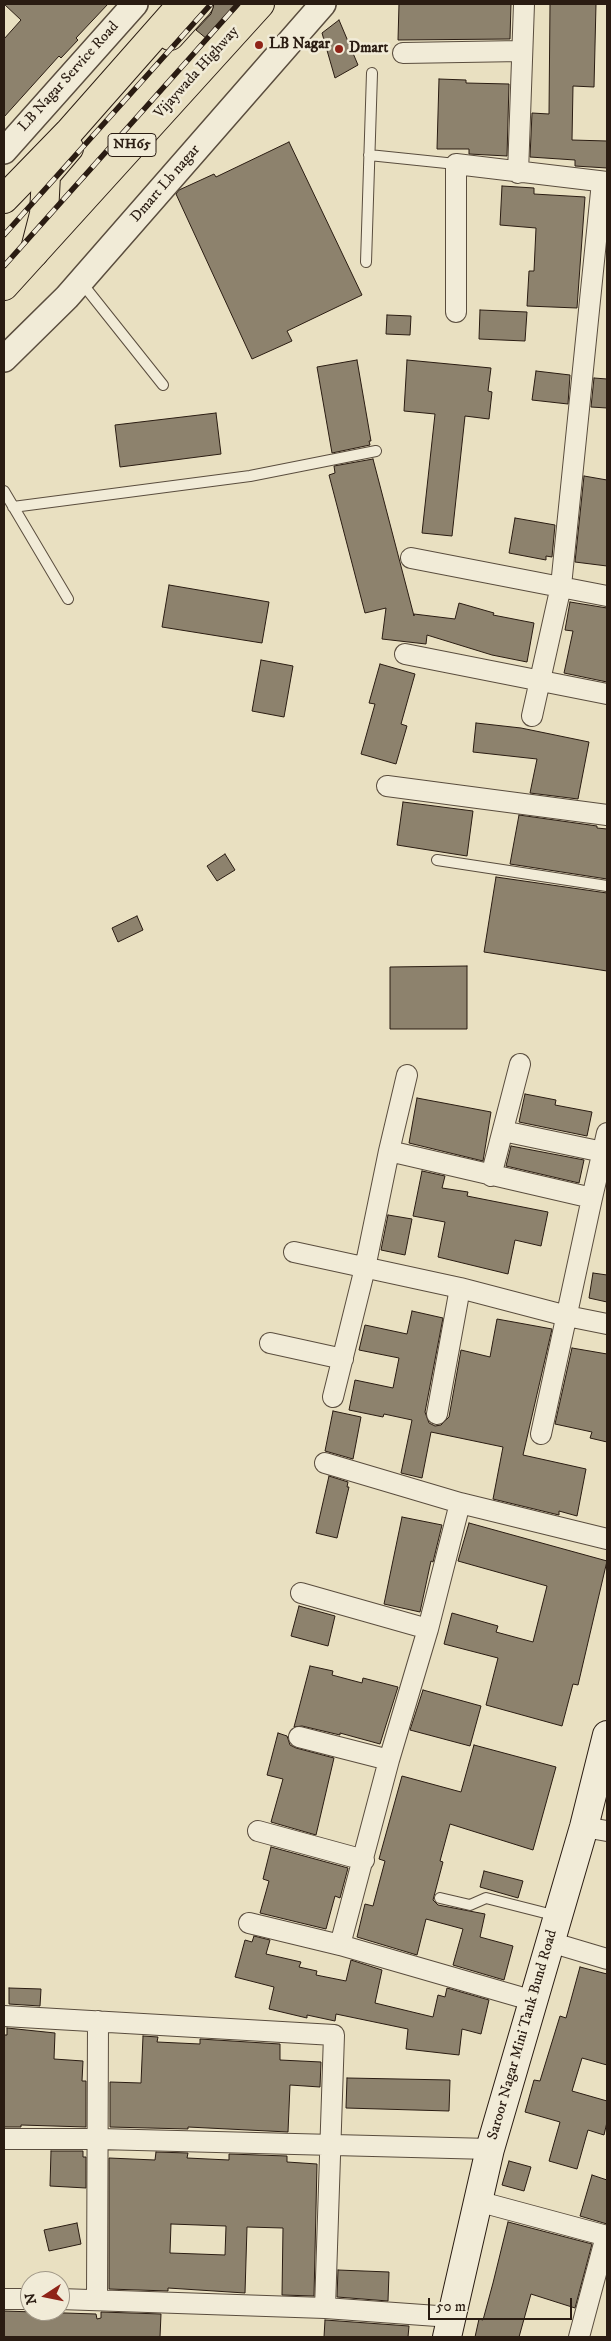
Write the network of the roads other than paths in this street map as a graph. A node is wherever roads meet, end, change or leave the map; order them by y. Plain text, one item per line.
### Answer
1 (135, 4) edge
2 (182, 4) edge
3 (198, 4) edge
4 (260, 4) edge
5 (323, 4) edge
6 (524, 4) edge
7 (521, 51) junction
8 (403, 53) dead end
9 (372, 73) dead end
10 (4, 151) edge
11 (369, 155) junction
12 (456, 164) junction
13 (518, 173) junction
14 (604, 182) edge
15 (4, 198) edge
16 (34, 253) junction
17 (4, 256) edge
18 (366, 262) dead end
19 (80, 282) junction
20 (5, 284) edge
21 (456, 312) dead end
22 (4, 359) edge
23 (163, 385) dead end
24 (376, 451) dead end
25 (4, 491) edge
26 (13, 508) junction
27 (411, 558) dead end
28 (562, 586) junction
29 (607, 596) edge
30 (68, 599) dead end
31 (405, 654) dead end
32 (539, 681) junction
33 (607, 694) edge
34 (532, 716) dead end
35 (387, 786) dead end
36 (607, 815) edge
37 (437, 860) dead end
38 (607, 886) edge
39 (520, 1064) dead end
40 (407, 1075) dead end
41 (503, 1131) junction
42 (605, 1143) edge
43 (389, 1151) junction
44 (491, 1176) junction
45 (592, 1198) junction
46 (294, 1252) dead end
47 (365, 1268) junction
48 (460, 1288) junction
49 (567, 1316) junction
50 (607, 1324) edge
51 (270, 1343) dead end
52 (343, 1359) junction
53 (334, 1397) dead end
54 (437, 1414) dead end
55 (541, 1434) dead end
56 (326, 1463) dead end
57 (460, 1503) junction
58 (607, 1539) edge
59 (301, 1593) dead end
60 (428, 1629) junction
61 (607, 1735) edge
62 (299, 1737) dead end
63 (390, 1760) junction
64 (596, 1829) edge
65 (258, 1831) dead end
66 (364, 1860) junction
67 (440, 1898) dead end
68 (558, 1916) junction
69 (249, 1923) dead end
70 (550, 1942) junction
71 (340, 1946) junction
72 (607, 1959) edge
73 (534, 2002) junction
74 (4, 2016) edge
75 (98, 2020) junction
76 (4, 2139) edge
77 (99, 2139) junction
78 (329, 2146) junction
79 (490, 2149) junction
80 (477, 2201) junction
81 (607, 2236) edge
82 (4, 2299) edge
83 (20, 2299) edge
84 (70, 2299) edge
85 (97, 2300) junction
86 (325, 2308) junction
87 (449, 2327) edge
88 (579, 2337) edge

1 - 10 street, LB Nagar Service Road
2 - 15 main road
3 - 16 main road, Vijaywada Highway
4 - 16 main road, Vijaywada Highway / NH65
5 - 19 street, Dmart Lb nagar
6 - 7 street
7 - 8 street
7 - 13 street
9 - 11 lane
11 - 12 lane
11 - 18 lane
12 - 13 street
12 - 21 street
13 - 14 street
14 - 28 street
16 - 20 main road, Vijaywada Highway / NH65
17 - 20 main road
19 - 22 street, Dmart Lb nagar
19 - 23 lane
24 - 26 lane
25 - 26 lane
26 - 30 lane
27 - 28 street
28 - 29 street
28 - 32 street
31 - 32 street
32 - 33 street
32 - 34 street
35 - 36 street
37 - 38 lane
39 - 41 street
40 - 43 street
41 - 42 street
41 - 44 street
42 - 45 street
43 - 44 street
43 - 47 street
44 - 45 street
45 - 49 street
46 - 47 street
47 - 48 street
47 - 52 street
48 - 49 street
48 - 54 street
49 - 50 street
49 - 55 street
51 - 52 street
52 - 53 street
56 - 57 street
57 - 58 street
57 - 60 street
59 - 60 street
60 - 63 street
61 - 64 main road, Saroor Nagar Mini Tank Bund Road
62 - 63 street
63 - 66 street
64 - 68 main road, Saroor Nagar Mini Tank Bund Road
65 - 66 street
66 - 71 street
67 - 68 lane
68 - 70 main road, Saroor Nagar Mini Tank Bund Road
69 - 71 street
70 - 72 street
70 - 73 main road, Saroor Nagar Mini Tank Bund Road
71 - 73 street
73 - 79 main road, Saroor Nagar Mini Tank Bund Road
74 - 75 street
75 - 77 street
75 - 78 street
76 - 77 street
77 - 78 street
77 - 85 street
78 - 79 street
78 - 86 street
79 - 80 main road, Saroor Nagar Mini Tank Bund Road
80 - 81 street
80 - 87 main road, Saroor Nagar Mini Tank Bund Road
81 - 88 street
82 - 83 street
84 - 85 street
85 - 86 street
86 - 87 street

